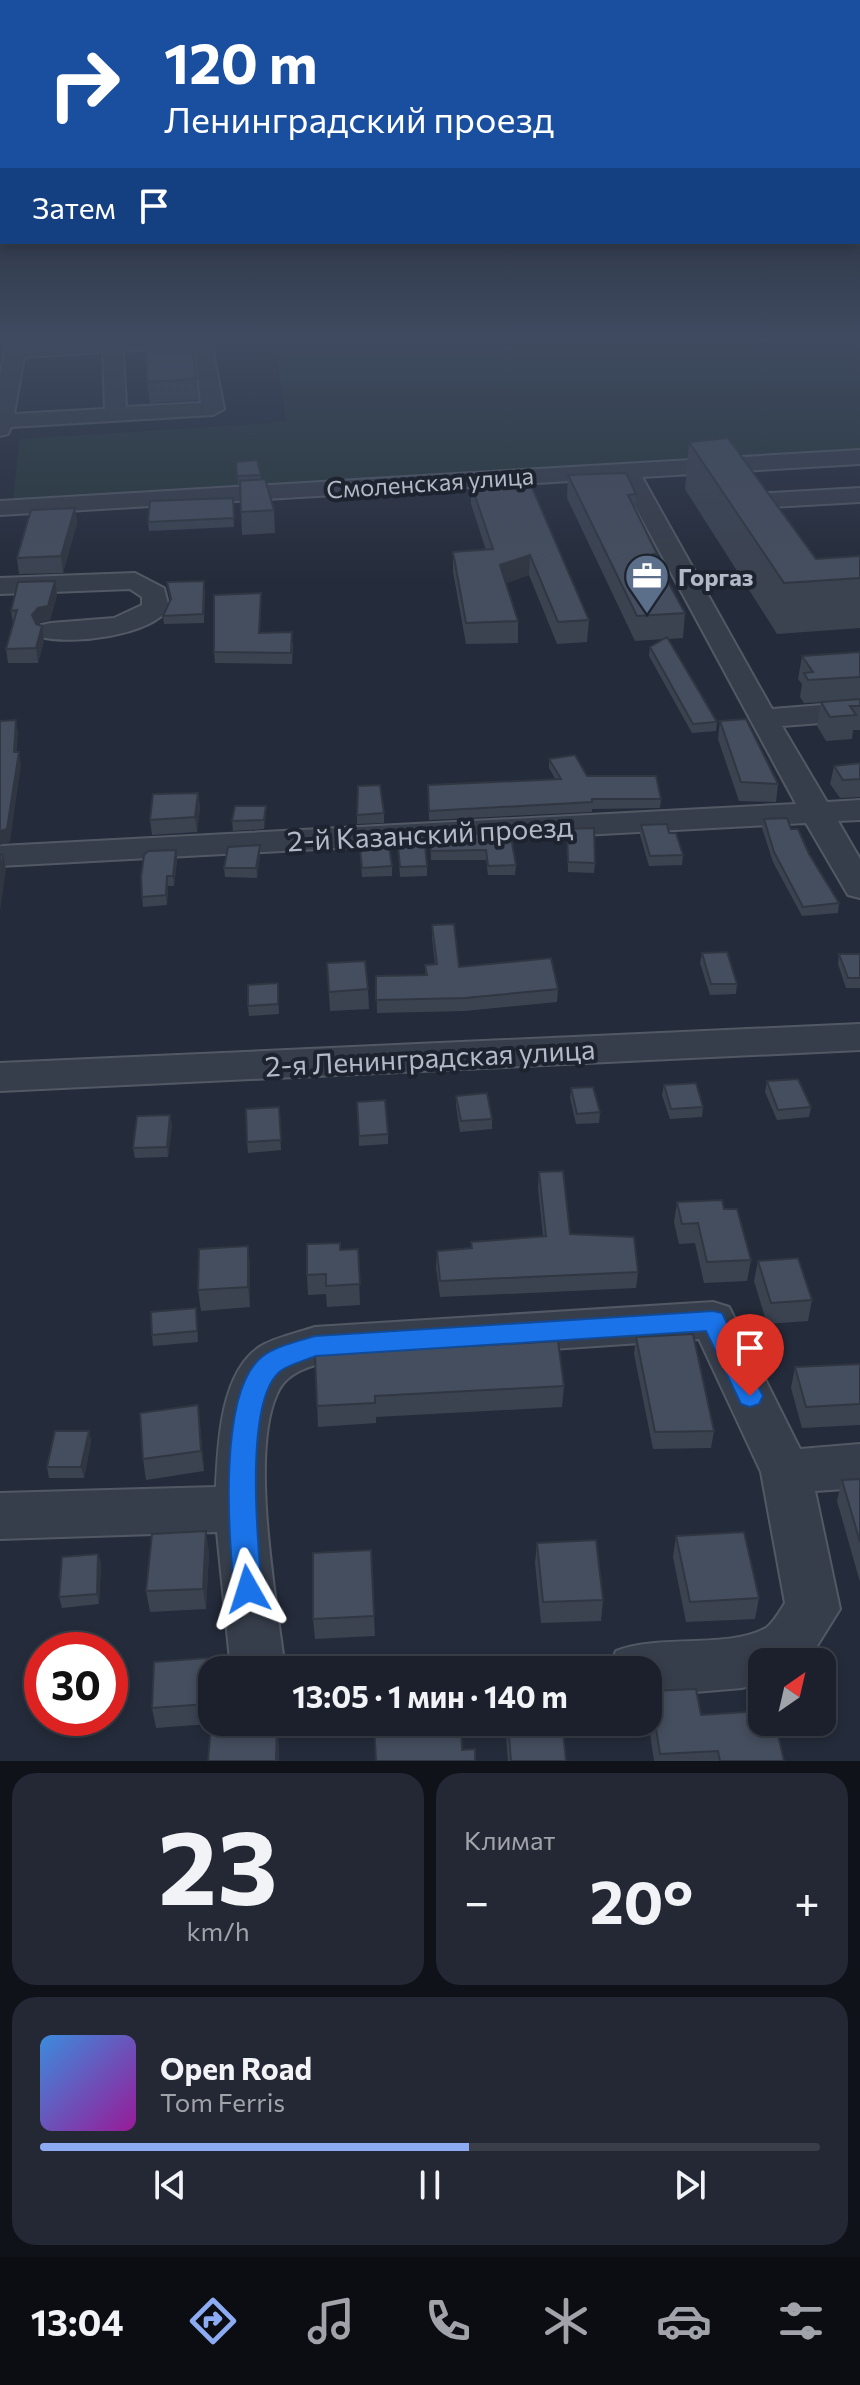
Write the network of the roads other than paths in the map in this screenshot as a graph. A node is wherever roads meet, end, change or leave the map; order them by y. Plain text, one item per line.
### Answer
1 (72, 418) edge
2 (1, 425) edge
3 (860, 457) edge
4 (729, 464) junction
5 (627, 470) junction
6 (860, 495) edge
7 (755, 501) junction
8 (0, 508) edge
9 (772, 527) edge
10 (0, 586) edge
11 (51, 631) dead end
12 (860, 711) edge
13 (766, 718) junction
14 (860, 810) edge
15 (817, 812) junction
16 (0, 856) edge
17 (860, 888) edge
18 (860, 1037) edge
19 (0, 1077) edge
20 (860, 1466) edge
21 (786, 1472) junction
22 (240, 1509) junction
23 (0, 1516) edge
24 (256, 1656) edge
25 (662, 1668) edge

1 - 2 street
3 - 4 street, Смоленская улица
4 - 5 street, Смоленская улица
4 - 7 street
5 - 8 street, Смоленская улица
5 - 13 street
6 - 7 street
7 - 9 street
10 - 11 street
12 - 13 street
13 - 15 street
14 - 15 street, 2-й Казанский проезд
15 - 16 street, 2-й Казанский проезд
15 - 17 street
18 - 19 street, 2-я Ленинградская улица
20 - 21 street
21 - 22 street
21 - 25 street
22 - 23 street
22 - 24 street

